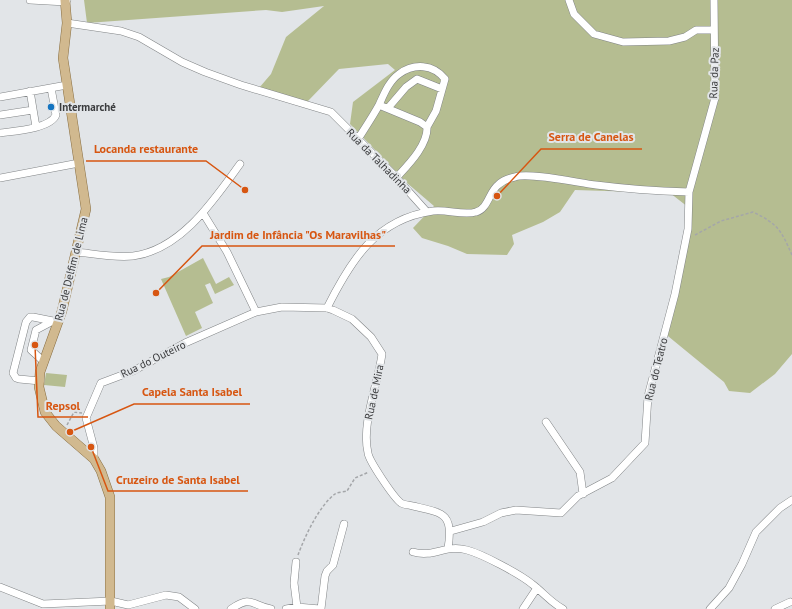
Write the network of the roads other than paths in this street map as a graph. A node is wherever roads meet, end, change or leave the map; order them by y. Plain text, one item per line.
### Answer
1 (30, 0) edge
2 (569, 0) edge
3 (714, 0) edge
4 (66, 1) edge
5 (67, 23) junction
6 (714, 30) junction
7 (67, 85) junction
8 (51, 88) junction
9 (442, 90) junction
10 (30, 92) junction
11 (0, 97) edge
12 (379, 105) junction
13 (388, 108) junction
14 (33, 110) junction
15 (0, 116) edge
16 (36, 127) junction
17 (427, 127) junction
18 (0, 134) edge
19 (358, 139) junction
20 (79, 163) junction
21 (240, 164) dead end
22 (397, 177) junction
23 (0, 178) edge
24 (690, 192) junction
25 (427, 212) junction
26 (203, 213) junction
27 (77, 252) junction
28 (327, 308) junction
29 (256, 312) junction
30 (56, 321) junction
31 (43, 361) junction
32 (40, 381) junction
33 (546, 422) dead end
34 (94, 459) junction
35 (583, 494) junction
36 (792, 500) edge
37 (344, 524) dead end
38 (451, 531) junction
39 (448, 548) junction
40 (413, 552) dead end
41 (296, 562) road end
42 (0, 587) edge
43 (536, 588) junction
44 (791, 600) edge
45 (111, 605) edge
46 (297, 607) junction
47 (195, 609) edge
48 (231, 609) edge
49 (271, 609) edge
50 (286, 609) edge
51 (320, 609) edge
52 (523, 609) edge
53 (563, 609) edge
54 (710, 609) edge
55 (774, 609) edge
56 (784, 609) edge

1 - 4 street
2 - 6 street
3 - 6 street, Rua da Paz
4 - 5 main road, Rua de Delfim de Lima
5 - 7 main road, Rua de Delfim de Lima
5 - 19 street, Rua da Talhadinha
6 - 24 street, Rua da Paz
7 - 8 street
7 - 20 main road, Rua de Delfim de Lima
8 - 10 street
8 - 16 street
9 - 12 street
9 - 13 street
9 - 17 street
10 - 11 street
10 - 14 street
12 - 13 street
12 - 19 street
13 - 17 street
14 - 15 street
14 - 16 street
16 - 18 street
17 - 22 street
19 - 22 street, Rua da Talhadinha
20 - 23 street
20 - 27 main road, Rua de Delfim de Lima
21 - 26 street
22 - 25 street, Rua da Talhadinha
24 - 25 street
24 - 35 street, Rua do Teatro
25 - 28 street
26 - 27 street
26 - 29 street
27 - 30 main road, Rua de Delfim de Lima
28 - 29 street, Rua de Mira
28 - 38 street, Rua de Mira
29 - 34 street, Rua do Outeiro
30 - 31 main road, Rua de Delfim de Lima
30 - 31 street
30 - 32 street
31 - 32 main road, Rua de Delfim de Lima
32 - 34 main road, Rua de Delfim de Lima
33 - 35 street
34 - 45 main road, Rua de Delfim de Lima
35 - 38 street, Rua do Teatro
36 - 54 street
37 - 51 street
38 - 39 street
39 - 40 street
39 - 43 street
41 - 46 street
42 - 45 street
43 - 52 street
43 - 53 street
44 - 55 street
44 - 56 street
45 - 47 street
46 - 50 street
46 - 51 street
48 - 49 street

